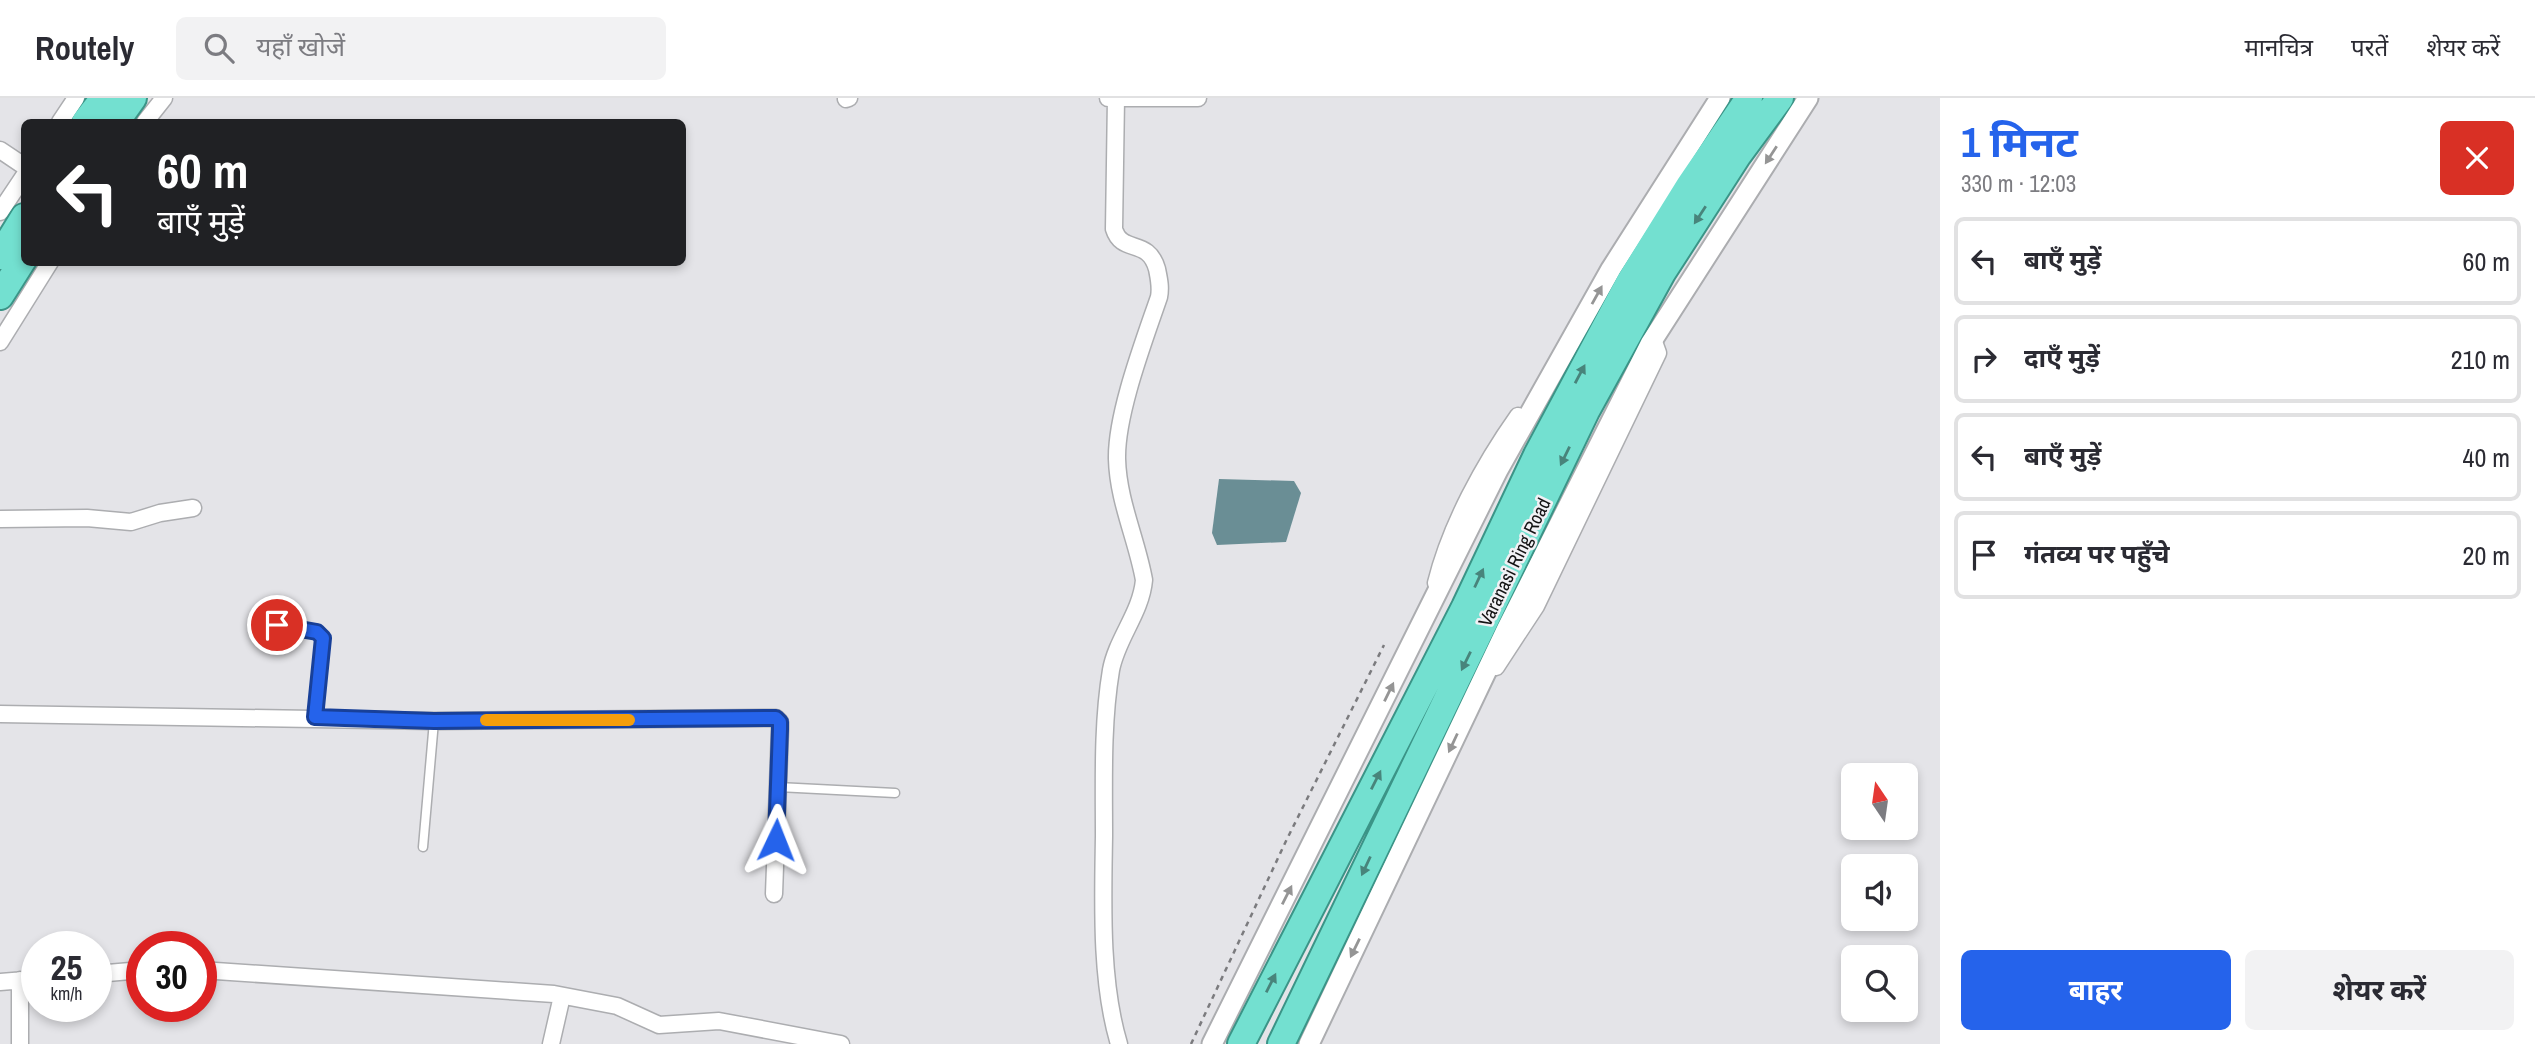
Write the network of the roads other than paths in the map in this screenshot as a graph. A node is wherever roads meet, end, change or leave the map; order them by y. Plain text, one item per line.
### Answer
1 (76, 98) edge
2 (104, 98) edge
3 (133, 98) edge
4 (164, 98) edge
5 (1108, 98) edge
6 (1116, 98) edge
7 (1198, 98) edge
8 (1720, 98) edge
9 (1749, 98) edge
10 (1780, 98) edge
11 (1808, 98) edge
12 (62, 119) edge
13 (87, 119) edge
14 (118, 119) edge
15 (147, 119) edge
16 (0, 150) edge
17 (21, 164) edge
18 (21, 180) edge
19 (0, 212) edge
20 (21, 221) edge
21 (0, 256) edge
22 (21, 263) edge
23 (48, 266) edge
24 (0, 296) edge
25 (0, 342) edge
26 (193, 508) dead end
27 (0, 519) edge
28 (277, 625) dead end
29 (0, 714) edge
30 (315, 717) junction
31 (434, 721) junction
32 (778, 787) junction
33 (895, 793) dead end
34 (423, 847) dead end
35 (774, 894) dead end
36 (217, 971) edge
37 (21, 981) edge
38 (0, 982) edge
39 (562, 996) junction
40 (23, 1022) edge
41 (804, 1041) edge
42 (20, 1044) edge
43 (551, 1044) edge
44 (841, 1044) edge
45 (1119, 1044) edge
46 (1212, 1044) edge
47 (1241, 1044) edge
48 (1281, 1044) edge
49 (1308, 1044) edge

1 - 12 street
2 - 13 highway
3 - 14 highway
4 - 15 street
5 - 6 street
6 - 7 street
6 - 45 street
46 -> 8 street
47 -> 9 highway
10 -> 48 highway, Varanasi Ring Road
11 -> 49 street
16 - 17 street
18 - 19 street
20 - 21 highway
22 - 24 highway
23 - 25 street
26 - 27 street
28 - 30 lane
29 - 30 street
30 - 31 street
31 - 32 street
31 - 34 lane
32 - 33 lane
32 - 35 street
36 - 39 street
37 - 38 street
39 - 41 street
39 - 43 street
40 - 42 street
41 - 44 street

